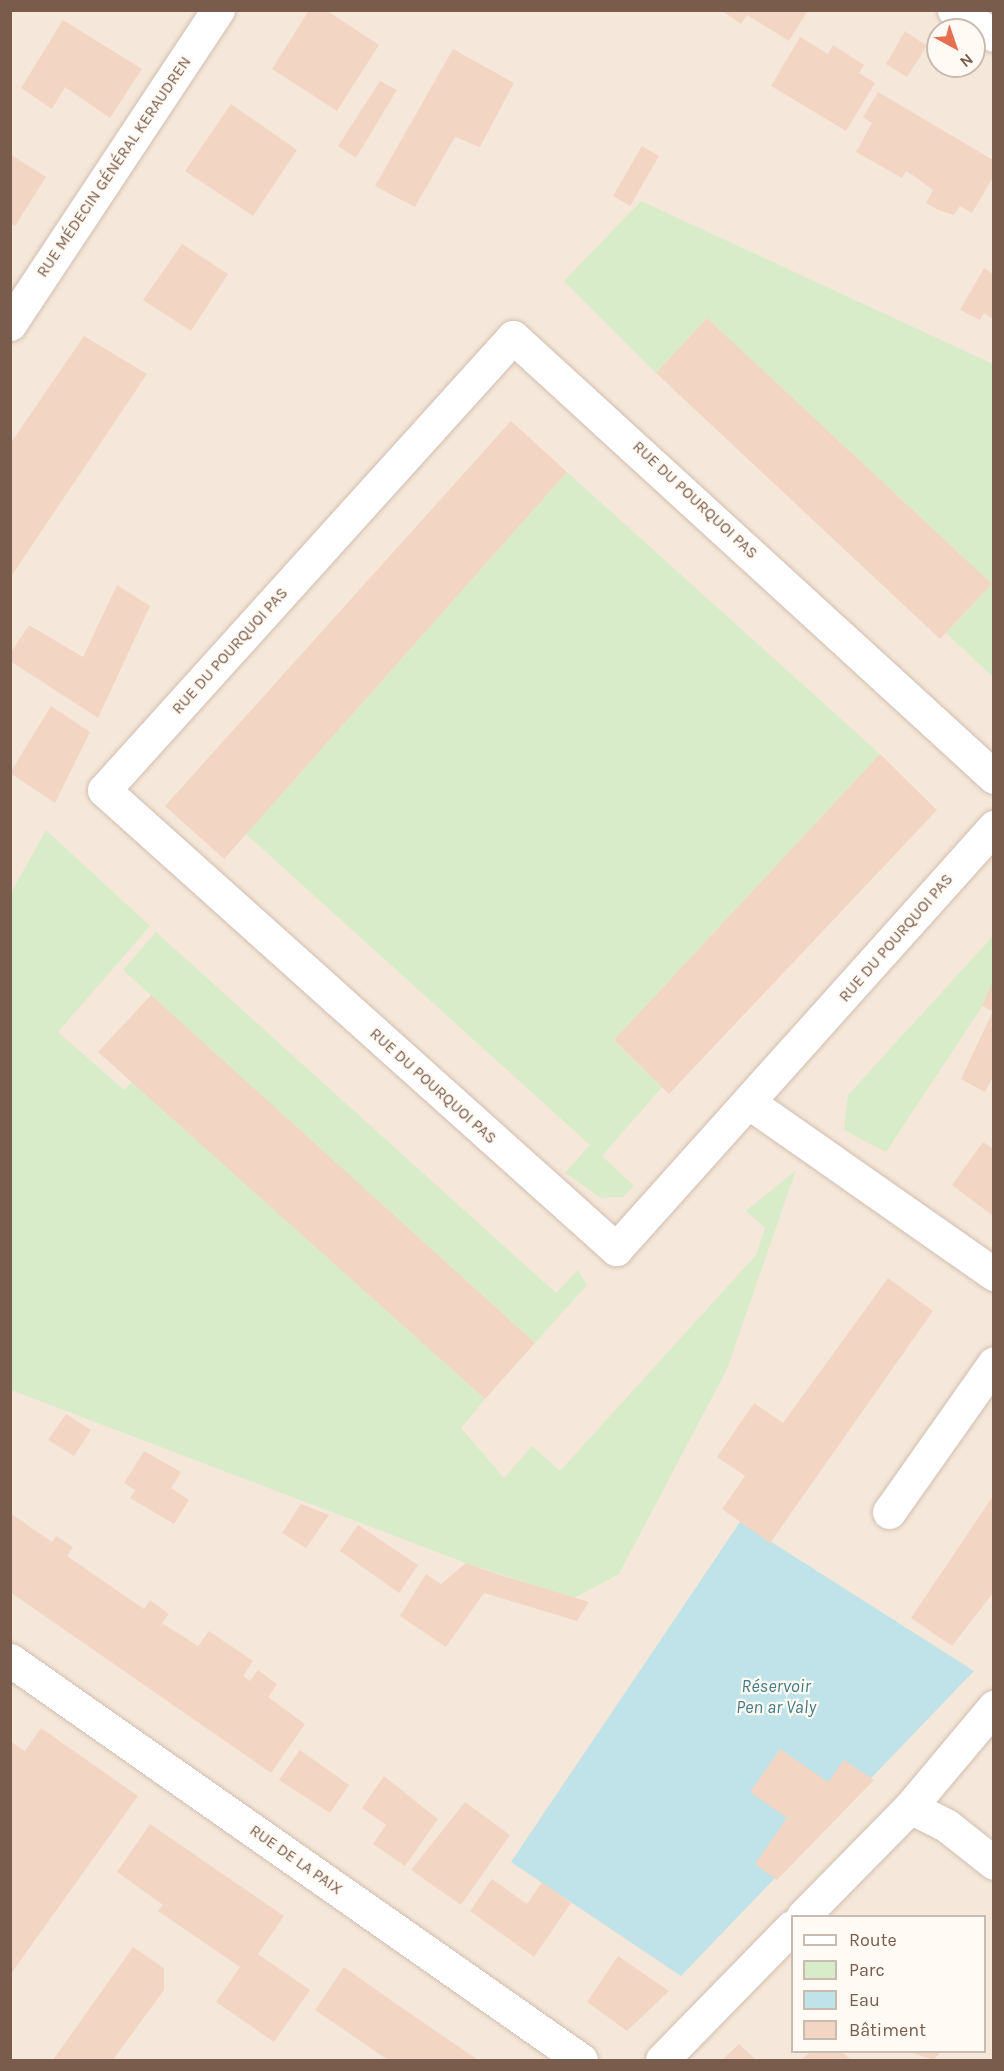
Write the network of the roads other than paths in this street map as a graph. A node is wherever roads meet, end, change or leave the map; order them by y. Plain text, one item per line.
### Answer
1 (218, 10) edge
2 (954, 10) edge
3 (993, 35) edge
4 (10, 324) edge
5 (993, 777) edge
6 (993, 827) edge
7 (751, 1104) junction
8 (993, 1274) edge
9 (993, 1363) edge
10 (889, 1512) dead end
11 (10, 1660) edge
12 (993, 1707) edge
13 (910, 1807) junction
14 (993, 1863) edge
15 (805, 1915) edge
16 (791, 1928) edge
17 (581, 2061) edge
18 (662, 2061) edge

1 - 4 street, RUE MÉDECIN GÉNÉRAL KERAUDREN
2 - 3 street
5 - 7 street, RUE DU POURQUOI PAS
6 - 7 street, RUE DU POURQUOI PAS
7 - 8 street
9 - 10 street
11 - 17 street, RUE DE LA PAIX
12 - 13 street
13 - 14 street
13 - 15 street
16 - 18 street

